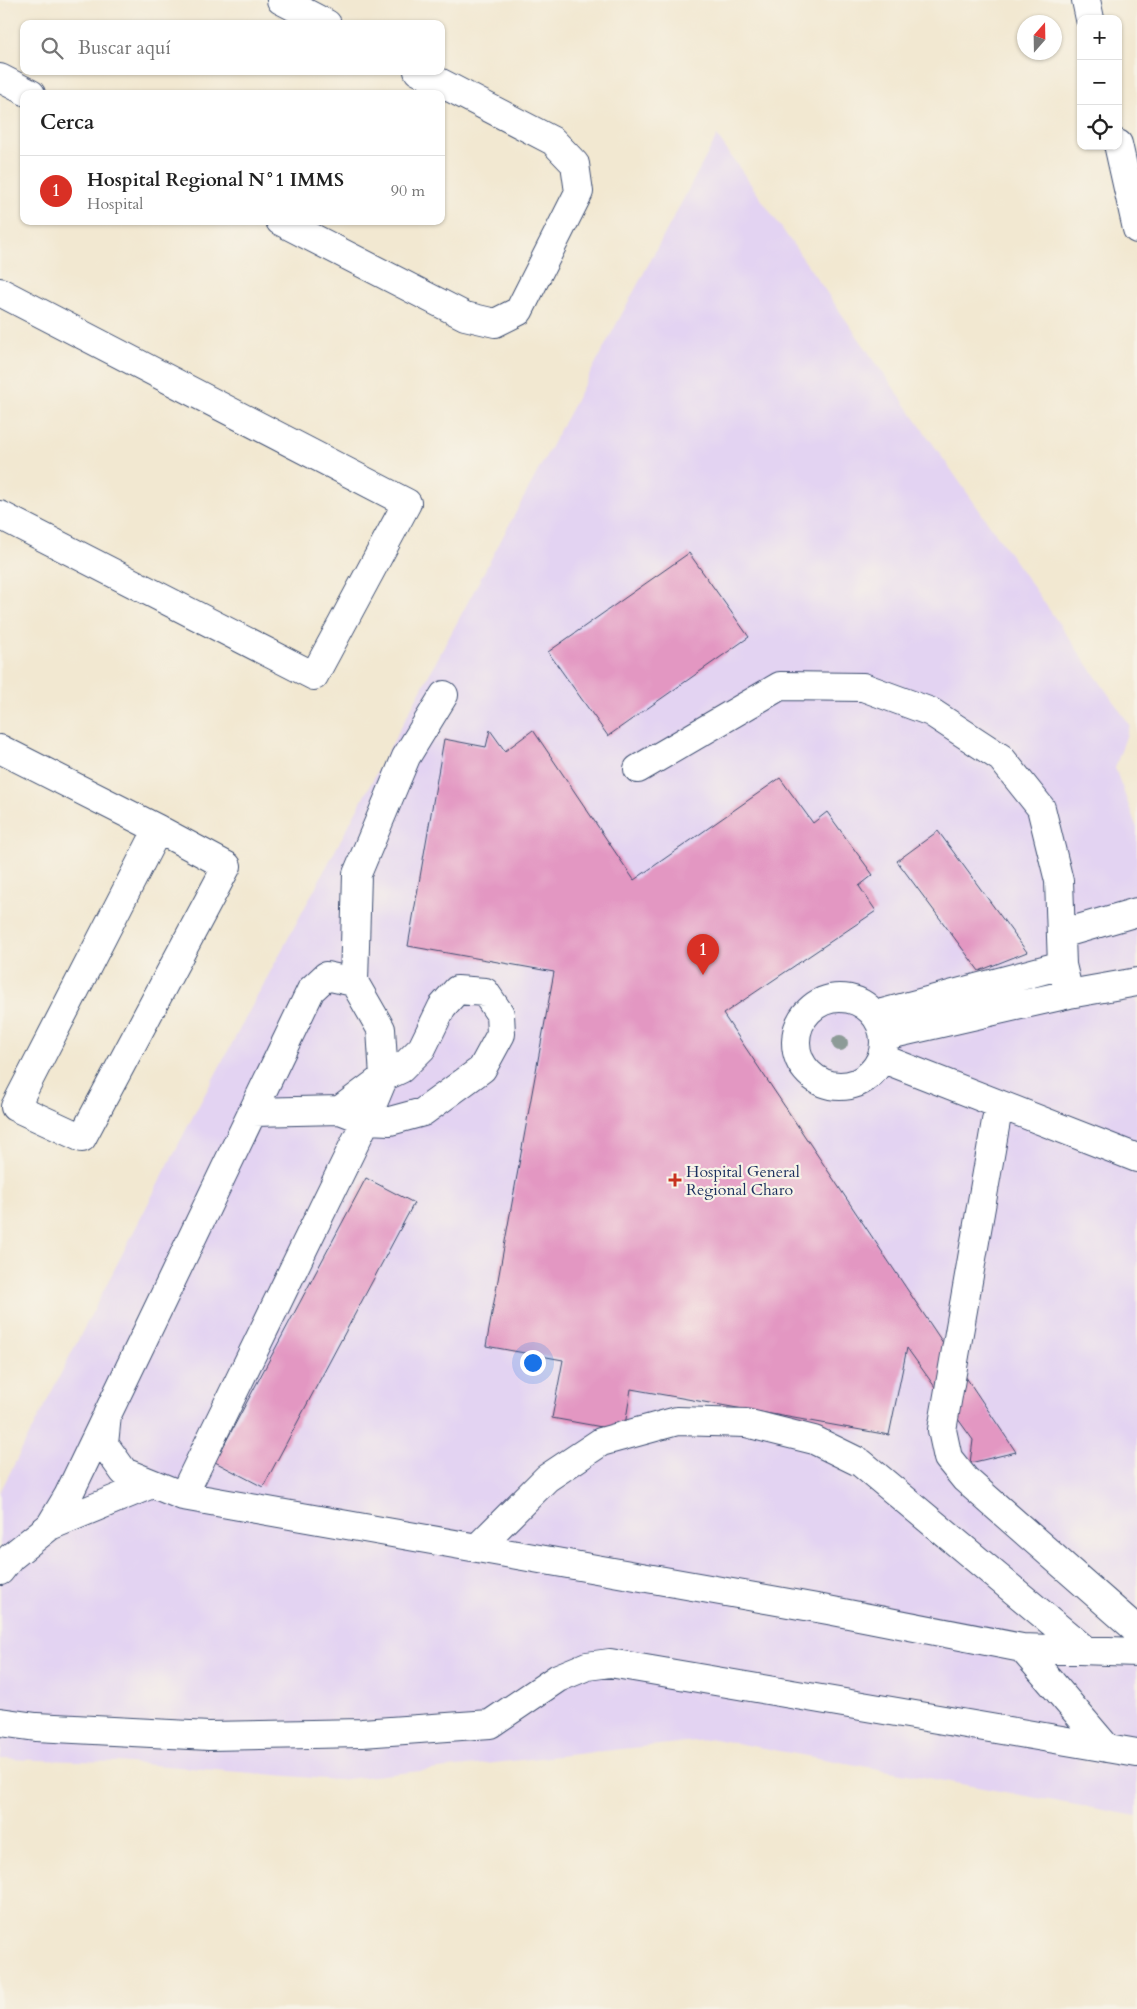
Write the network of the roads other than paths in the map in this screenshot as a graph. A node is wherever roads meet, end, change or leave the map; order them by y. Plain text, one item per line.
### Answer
1 (281, 0) edge
2 (1086, 0) edge
3 (1089, 15) edge
4 (319, 20) edge
5 (426, 75) edge
6 (0, 78) edge
7 (22, 90) edge
8 (1119, 150) edge
9 (288, 225) edge
10 (1137, 229) edge
11 (0, 292) edge
12 (0, 515) edge
13 (444, 695) dead end
14 (0, 749) edge
15 (638, 770) dead end
16 (158, 829) junction
17 (1137, 912) edge
18 (1061, 934) junction
19 (1062, 965) junction
20 (354, 982) junction
21 (1137, 982) edge
22 (1068, 994) junction
23 (880, 1036) junction
24 (384, 1077) junction
25 (999, 1104) junction
26 (340, 1110) junction
27 (253, 1112) junction
28 (366, 1120) junction
29 (1137, 1158) edge
30 (107, 1415) junction
31 (152, 1484) junction
32 (183, 1496) junction
33 (50, 1526) junction
34 (476, 1548) junction
35 (0, 1571) edge
36 (1137, 1630) edge
37 (1022, 1648) junction
38 (1084, 1649) junction
39 (1137, 1652) edge
40 (0, 1722) edge
41 (1107, 1748) junction
42 (1137, 1753) edge

1 - 4 street
2 - 3 street
5 - 9 street
6 - 7 street
8 - 10 street
11 - 12 street
13 - 20 street
14 - 16 street
15 - 18 street
16 - 16 street
17 - 18 street
18 - 19 street
19 - 22 street
19 - 23 street
20 - 24 street
20 - 27 street
21 - 22 street
22 - 23 street
23 - 25 street
24 - 26 street
24 - 28 street
24 - 28 street
25 - 29 street
25 - 36 street
26 - 27 street
26 - 28 street
27 - 30 street
28 - 32 street
30 - 31 street
30 - 33 street
31 - 32 street
31 - 33 street
32 - 34 street
33 - 35 street
34 - 37 street
34 - 38 street
37 - 38 street
37 - 41 street
38 - 39 street
40 - 41 street
41 - 42 street

